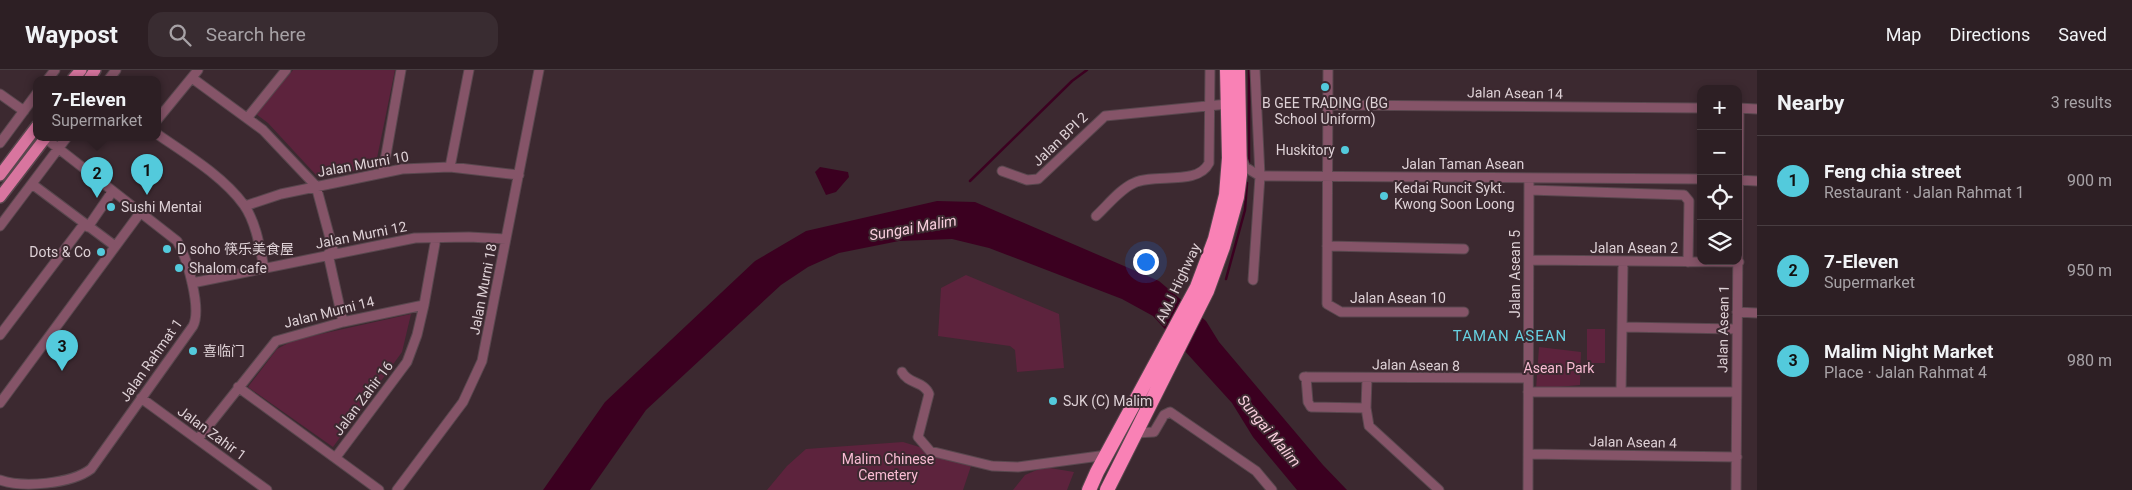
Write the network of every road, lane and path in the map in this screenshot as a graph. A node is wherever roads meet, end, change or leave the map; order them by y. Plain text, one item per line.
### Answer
1 (198, 70) edge
2 (286, 70) edge
3 (401, 70) edge
4 (469, 70) edge
5 (539, 70) edge
6 (1210, 70) edge
7 (1227, 70) edge
8 (1238, 70) edge
9 (1255, 70) edge
10 (1328, 70) edge
11 (192, 78) junction
12 (0, 94) edge
13 (33, 99) edge
14 (1228, 104) junction
15 (1328, 105) junction
16 (1210, 107) junction
17 (1697, 108) edge
18 (1742, 108) edge
19 (1757, 109) edge
20 (24, 111) junction
21 (161, 115) edge
22 (248, 117) junction
23 (1739, 130) edge
24 (33, 131) edge
25 (161, 137) edge
26 (39, 141) edge
27 (40, 141) edge
28 (48, 141) edge
29 (64, 141) edge
30 (0, 142) edge
31 (58, 148) junction
32 (1240, 150) junction
33 (450, 168) junction
34 (1002, 171) dead end
35 (383, 172) junction
36 (519, 174) junction
37 (1739, 175) edge
38 (0, 176) edge
39 (1260, 176) junction
40 (1327, 177) junction
41 (1529, 178) junction
42 (1697, 179) edge
43 (1742, 180) edge
44 (1757, 180) edge
45 (32, 184) junction
46 (1238, 185) junction
47 (316, 186) junction
48 (1530, 190) junction
49 (112, 192) junction
50 (0, 196) edge
51 (245, 206) junction
52 (140, 213) junction
53 (1096, 216) dead end
54 (86, 225) junction
55 (0, 226) edge
56 (436, 238) junction
57 (506, 239) junction
58 (115, 246) junction
59 (1327, 246) junction
60 (1464, 249) dead end
61 (331, 254) junction
62 (1529, 260) junction
63 (1623, 262) junction
64 (1688, 262) junction
65 (1697, 262) edge
66 (1738, 265) edge
67 (264, 268) junction
68 (1253, 280) dead end
69 (192, 283) junction
70 (1202, 289) junction
71 (424, 305) junction
72 (1464, 312) dead end
73 (1737, 312) junction
74 (1757, 312) edge
75 (343, 322) junction
76 (1622, 327) junction
77 (1736, 329) junction
78 (0, 335) edge
79 (902, 372) dead end
80 (1368, 378) junction
81 (1528, 378) junction
82 (1156, 380) junction
83 (238, 387) junction
84 (1528, 392) junction
85 (1621, 392) junction
86 (1736, 392) junction
87 (142, 398) junction
88 (0, 403) edge
89 (1366, 408) junction
90 (1136, 433) junction
91 (198, 439) junction
92 (1528, 454) junction
93 (1107, 455) junction
94 (336, 457) junction
95 (1737, 457) junction
96 (0, 480) edge
97 (39, 487) edge
98 (267, 490) edge
99 (379, 490) edge
100 (397, 490) edge
101 (1089, 490) edge
102 (1107, 490) edge
103 (1272, 490) edge
104 (1439, 490) edge
105 (1528, 490) edge
106 (1736, 490) edge

1 - 11 street
2 - 22 street
3 - 35 street
4 - 33 street
5 - 36 street, Jalan Murni 18
6 - 16 street
7 - 14 highway, AMJ Highway
8 - 32 highway, AMJ Highway
9 - 39 street
10 - 15 street
11 - 21 street
11 - 22 street
12 - 20 street
13 - 20 street
14 - 16 street, Jalan BPI 2
14 - 70 highway, AMJ Highway
15 - 17 street, Jalan Asean 14
15 - 40 street
16 - 34 street, Jalan BPI 2
16 - 53 street
18 - 19 street
20 - 30 street
22 - 47 street
23 - 37 street, Jalan Asean 1
24 - 38 main road
25 - 51 street
26 - 38 main road
27 - 50 main road
28 - 31 street, Jalan Rahmat 1
29 - 31 street
31 - 45 street
31 - 49 street, Jalan Rahmat 1
32 - 39 street
32 - 46 highway, AMJ Highway
33 - 35 street, Jalan Murni 10
33 - 36 street, Jalan Murni 10
35 - 47 street, Jalan Murni 10
36 - 57 street, Jalan Murni 18
39 - 40 street, Jalan Taman Asean
39 - 46 street
39 - 68 street
40 - 41 street, Jalan Taman Asean
40 - 59 street
41 - 42 street, Jalan Taman Asean
41 - 48 street, Jalan Asean 5
43 - 44 street
45 - 54 street
45 - 55 street
46 - 70 highway, AMJ Highway
47 - 51 street, Jalan Murni 10
47 - 61 street
48 - 62 street, Jalan Asean 5
48 - 64 street
49 - 52 street, Jalan Rahmat 1
49 - 54 street
51 - 67 street
52 - 58 street
52 - 69 street, Jalan Rahmat 1
54 - 58 street
54 - 78 street
56 - 57 street, Jalan Murni 12
56 - 61 street, Jalan Murni 12
56 - 71 street, Jalan Zahir 16
57 - 100 street, Jalan Murni 18
58 - 88 street
59 - 60 street
59 - 72 street, Jalan Asean 10
61 - 67 street, Jalan Murni 12
61 - 75 street
62 - 63 street, Jalan Asean 2
62 - 81 street, Jalan Asean 5
63 - 64 street, Jalan Asean 2
63 - 76 street
64 - 65 street, Jalan Asean 2
66 - 73 street, Jalan Asean 1
67 - 69 street, Jalan Murni 12
69 - 87 street, Jalan Rahmat 1
70 - 82 highway, AMJ Highway
71 - 75 street, Jalan Murni 14
71 - 94 street, Jalan Zahir 16
73 - 74 street
73 - 77 street, Jalan Asean 1
75 - 83 street, Jalan Murni 14
76 - 77 street
76 - 85 street
77 - 86 street, Jalan Asean 1
79 - 93 street
80 - 81 street, Jalan Asean 8
80 - 89 street
80 - 89 street, Jalan Asean 8
81 - 84 street, Jalan Asean 5
82 - 90 highway, AMJ Highway
82 - 93 highway, AMJ Highway
83 - 91 street, Jalan Murni 14
83 - 94 street
84 - 85 street
84 - 92 street, Jalan Asean 5
85 - 86 street
86 - 95 street, Jalan Asean 1
87 - 91 street, Jalan Zahir 1
87 - 97 street, Jalan Rahmat 1
89 - 104 street
90 - 102 highway, AMJ Highway
90 - 103 street
91 - 98 street, Jalan Zahir 1
92 - 95 street, Jalan Asean 4
92 - 105 street, Jalan Asean 5
93 - 101 highway, AMJ Highway
94 - 99 street
95 - 106 street, Jalan Asean 1
96 - 97 street, Jalan Rahmat 1

